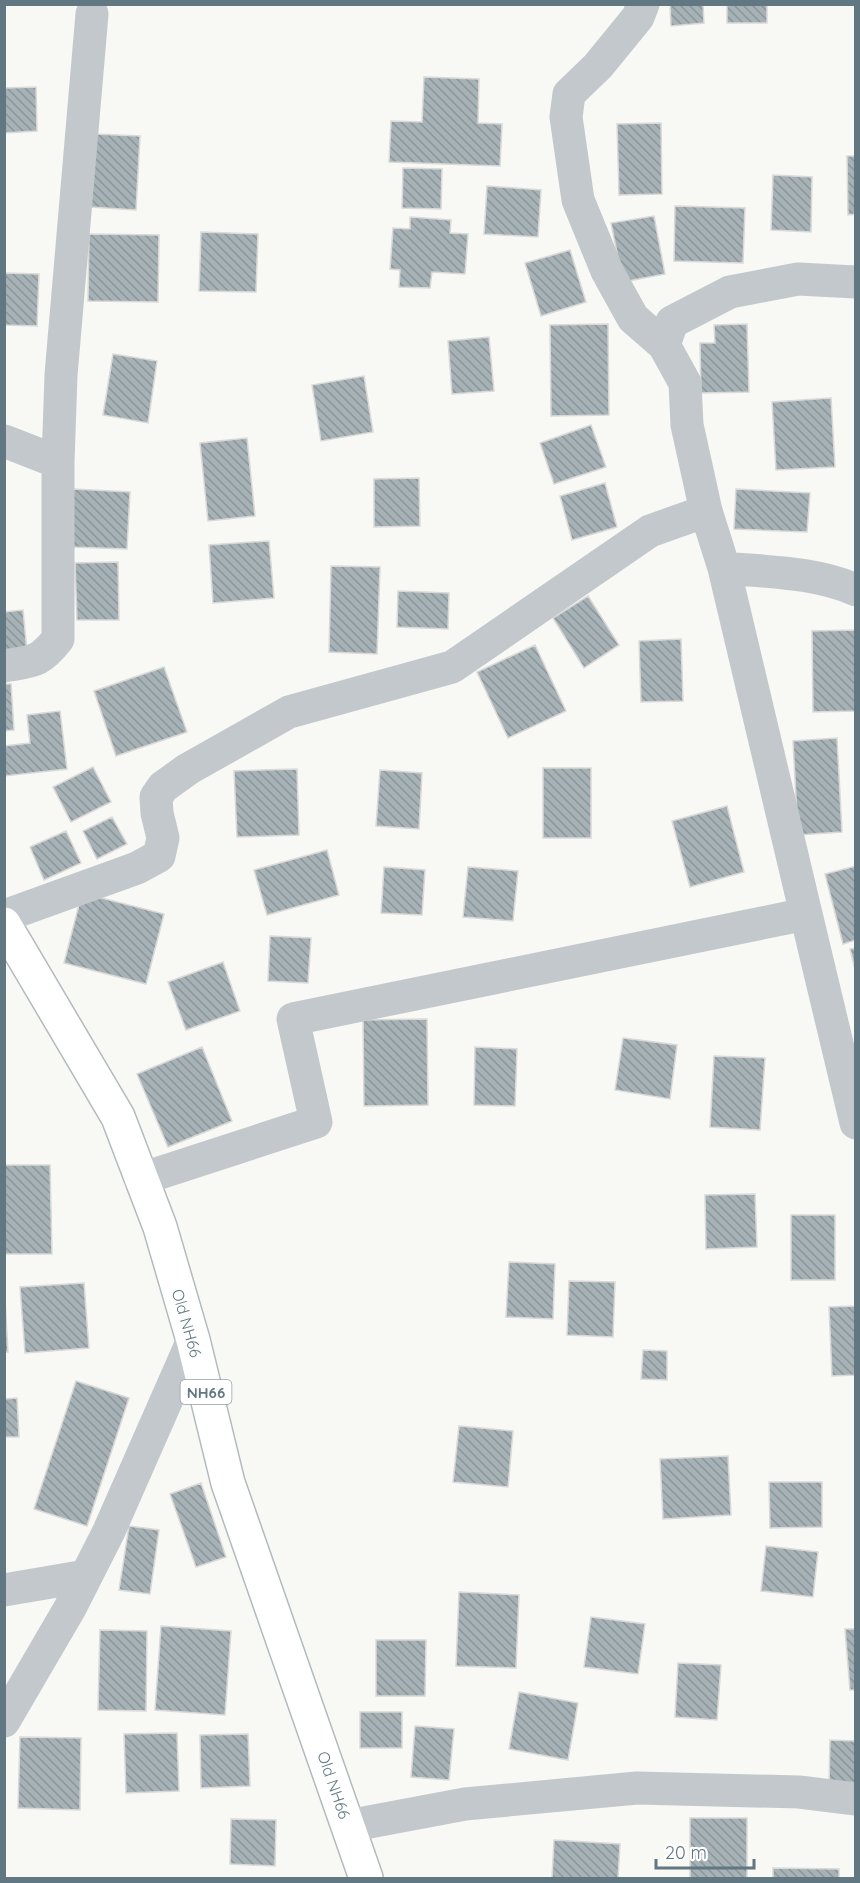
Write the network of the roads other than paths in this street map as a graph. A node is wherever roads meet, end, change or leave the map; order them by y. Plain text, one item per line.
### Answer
1 (643, 4) edge
2 (92, 14) dead end
3 (855, 282) edge
4 (664, 345) junction
5 (4, 441) edge
6 (58, 462) junction
7 (706, 511) junction
8 (724, 568) junction
9 (855, 590) edge
10 (4, 666) edge
11 (806, 914) junction
12 (4, 916) edge
13 (4, 924) edge
14 (855, 1123) edge
15 (141, 1179) junction
16 (193, 1340) junction
17 (86, 1576) junction
18 (4, 1590) edge
19 (4, 1721) edge
20 (855, 1799) edge
21 (348, 1826) junction
22 (366, 1878) edge

1 - 4 street
2 - 6 street
3 - 4 street
4 - 7 street
5 - 6 street
6 - 10 street
7 - 8 street
7 - 12 street
8 - 9 street
8 - 11 street
11 - 14 street
11 - 15 street
13 - 15 main road, Old NH66 / NH66
15 - 16 main road, Old NH66 / NH66
16 - 17 street
16 - 21 main road, Old NH66 / NH66
17 - 18 street
17 - 19 street
20 - 21 street
21 - 22 main road, Old NH66 / NH66

